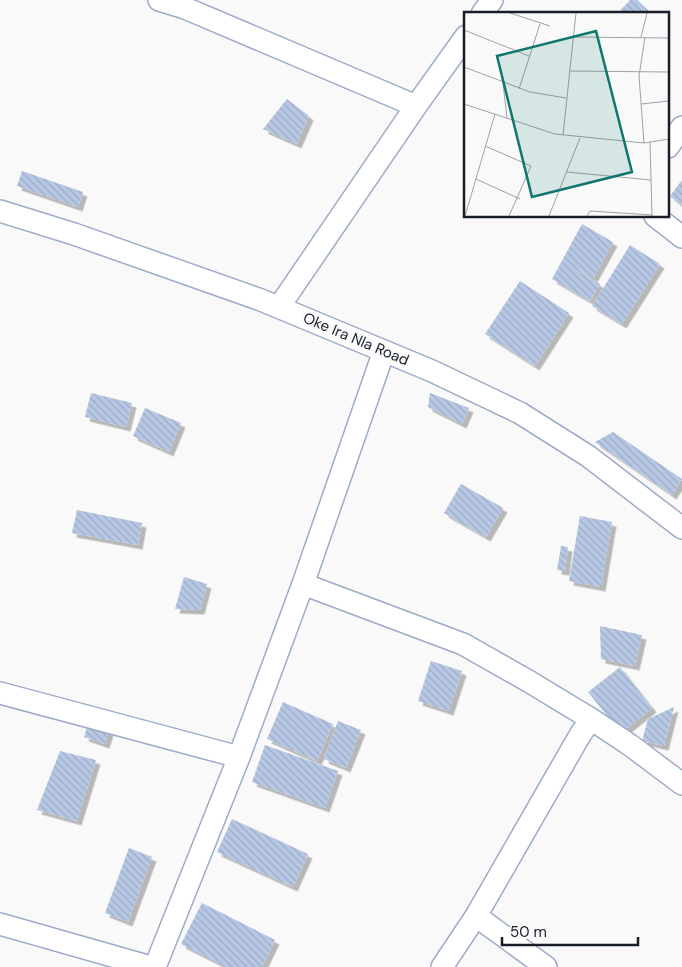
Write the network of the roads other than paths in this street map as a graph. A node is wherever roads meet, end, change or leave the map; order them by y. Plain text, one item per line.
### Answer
1 (159, 0) edge
2 (492, 0) edge
3 (483, 12) edge
4 (464, 39) edge
5 (416, 106) junction
6 (682, 127) edge
7 (670, 144) edge
8 (0, 212) edge
9 (658, 218) edge
10 (682, 237) edge
11 (279, 307) junction
12 (384, 351) junction
13 (682, 528) edge
14 (302, 584) junction
15 (0, 693) edge
16 (591, 719) junction
17 (239, 757) junction
18 (682, 784) edge
19 (476, 916) junction
20 (0, 924) edge
21 (151, 967) edge
22 (155, 967) edge
23 (442, 967) edge
24 (546, 967) edge

1 - 5 street
2 - 3 street
4 - 5 street
5 - 11 street
6 - 7 street
8 - 11 street, Oke Ira Nla Road
9 - 10 street
11 - 12 street, Oke Ira Nla Road
12 - 13 street, Oke Ira Nla Road
12 - 14 street
14 - 16 street
14 - 17 street
15 - 17 street
16 - 18 street
16 - 19 street
17 - 22 street
19 - 23 street
19 - 24 street
20 - 21 street

